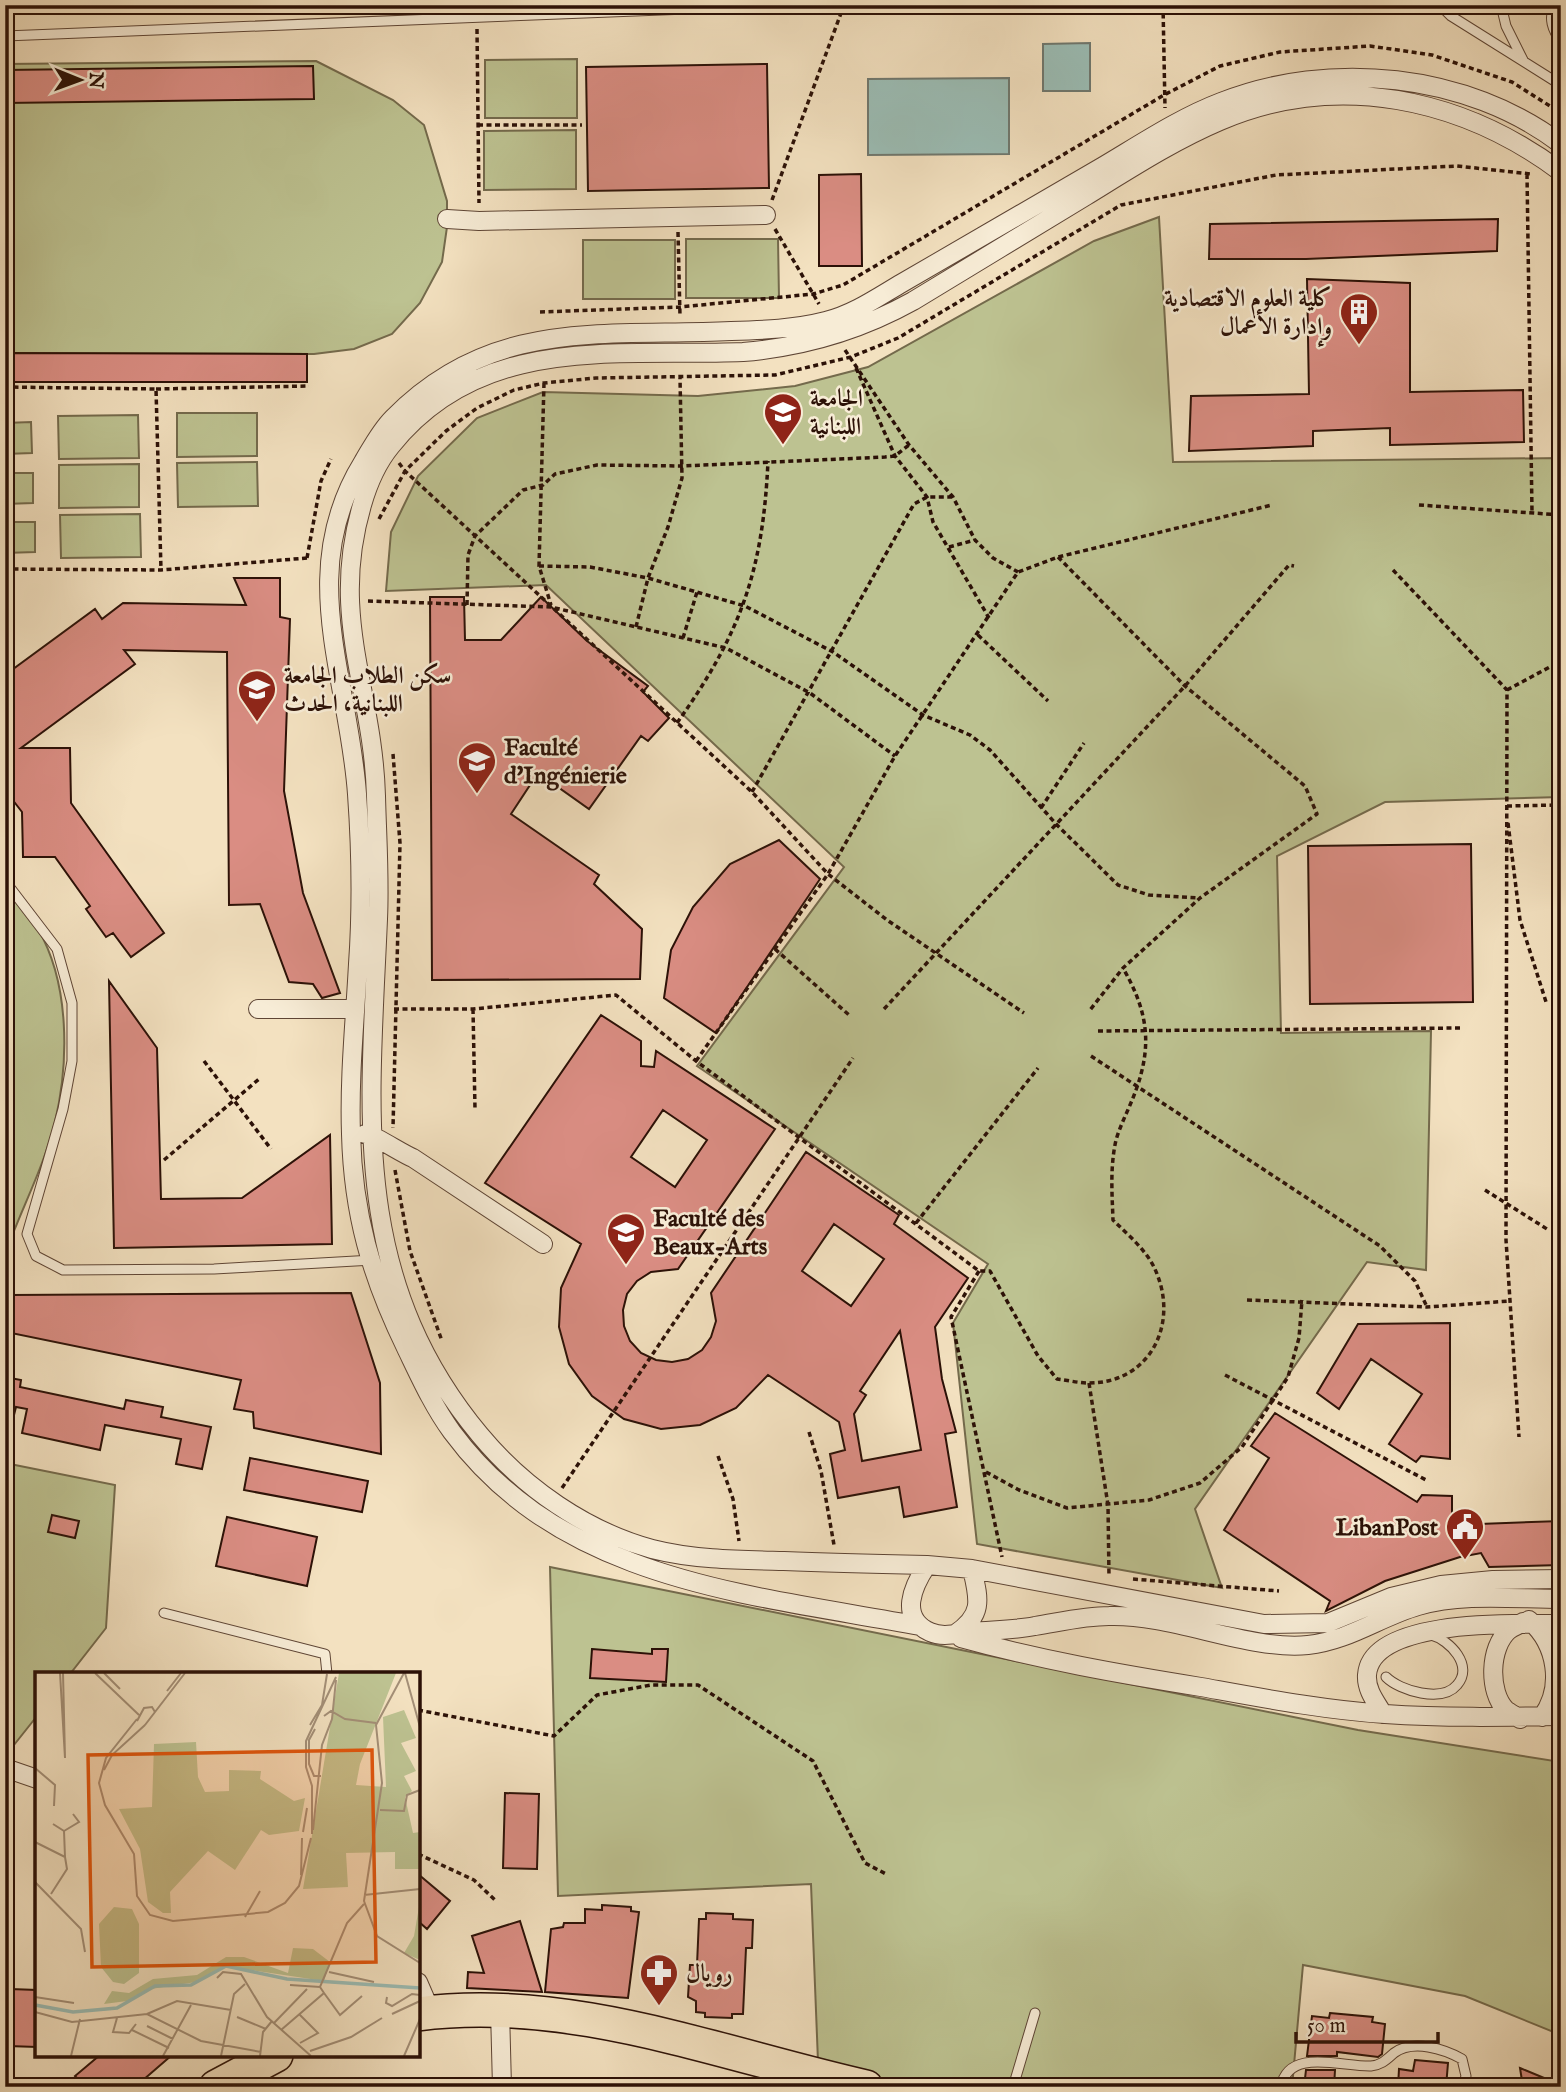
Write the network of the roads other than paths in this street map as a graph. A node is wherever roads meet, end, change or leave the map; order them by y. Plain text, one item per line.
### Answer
1 (787, 5) edge
2 (1440, 5) edge
3 (1501, 5) edge
4 (1556, 5) edge
5 (5, 36) edge
6 (1561, 41) edge
7 (1524, 61) junction
8 (1561, 85) edge
9 (1538, 128) junction
10 (1561, 144) edge
11 (1522, 146) junction
12 (1123, 154) junction
13 (1561, 172) edge
14 (1120, 175) junction
15 (766, 215) road end
16 (447, 219) dead end
17 (831, 328) junction
18 (329, 562) junction
19 (349, 566) junction
20 (353, 649) junction
21 (333, 650) junction
22 (5, 881) edge
23 (258, 1009) dead end
24 (353, 1009) junction
25 (370, 1133) junction
26 (351, 1134) junction
27 (543, 1244) dead end
28 (389, 1259) junction
29 (368, 1261) junction
30 (927, 1565) junction
31 (972, 1569) junction
32 (1484, 1581) junction
33 (1561, 1581) edge
34 (1508, 1599) junction
35 (1552, 1599) edge
36 (164, 1613) dead end
37 (1527, 1621) junction
38 (1561, 1624) edge
39 (920, 1626) junction
40 (1423, 1633) junction
41 (953, 1634) junction
42 (327, 1672) edge
43 (1386, 1677) dead end
44 (1383, 1714) junction
45 (1561, 1716) edge
46 (1542, 1717) junction
47 (1520, 1719) junction
48 (5, 1768) edge
49 (35, 1778) edge
50 (423, 2003) edge
51 (500, 2010) junction
52 (1035, 2013) dead end
53 (272, 2057) edge
54 (216, 2087) edge
55 (502, 2087) edge
56 (866, 2087) edge
57 (1013, 2087) edge
58 (1281, 2087) edge
59 (1463, 2087) edge

1 - 5 lane
2 - 7 lane
3 - 7 lane
4 - 6 lane
7 - 8 lane
9 - 10 street
9 - 11 street
9 - 12 street
11 - 13 street
11 - 14 street
12 - 14 street
12 - 17 street
14 - 17 street
15 - 16 street
17 - 18 street
17 - 19 street
18 - 19 street
18 - 21 street
19 - 20 street
20 - 21 street
20 - 25 street
21 - 24 street
22 - 29 lane
23 - 24 street
24 - 26 street
25 - 26 street
25 - 27 street
25 - 28 street
26 - 29 street
28 - 29 lane
28 - 30 street
29 - 39 street
30 - 31 street
30 - 39 street
31 - 32 street
31 - 41 street
32 - 33 street
32 - 34 street
33 - 35 street
34 - 35 street
34 - 37 street
34 - 41 street
35 - 37 street
36 - 42 lane
37 - 38 street
37 - 40 street
37 - 46 street
37 - 47 street
39 - 41 street
40 - 43 lane
40 - 44 street
41 - 44 street
44 - 47 street
45 - 46 street
46 - 47 street
48 - 49 street
50 - 51 highway
51 - 55 street
51 - 56 highway
52 - 57 lane
53 - 54 highway
58 - 59 lane

